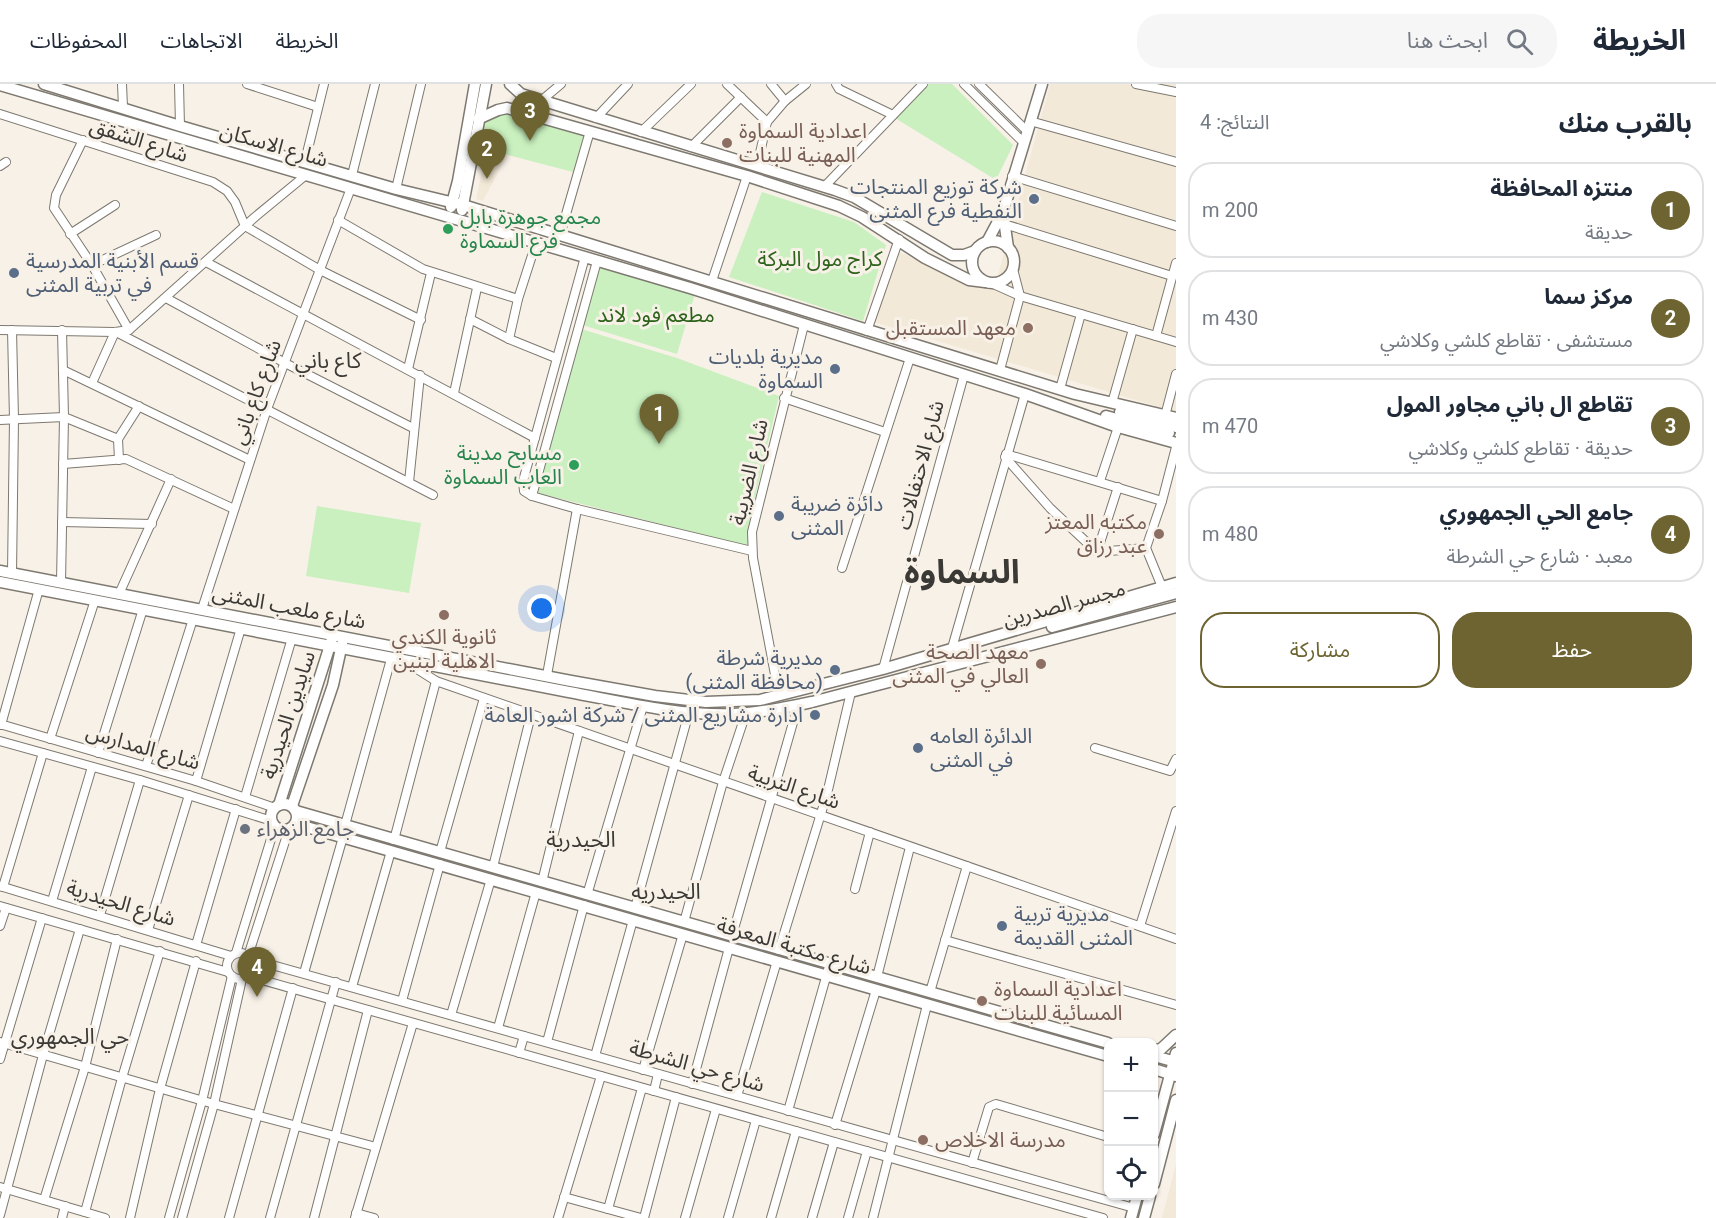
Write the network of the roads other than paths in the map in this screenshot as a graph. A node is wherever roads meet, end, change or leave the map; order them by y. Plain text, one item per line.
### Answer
1 (44, 84) edge
2 (122, 84) edge
3 (179, 84) edge
4 (247, 84) edge
5 (324, 84) edge
6 (375, 84) edge
7 (421, 84) edge
8 (476, 84) edge
9 (486, 84) edge
10 (510, 84) edge
11 (561, 84) edge
12 (628, 84) edge
13 (691, 84) edge
14 (727, 84) edge
15 (771, 84) edge
16 (806, 84) edge
17 (837, 84) edge
18 (923, 84) edge
19 (964, 84) edge
20 (1042, 84) edge
21 (1136, 84) edge
22 (0, 85) edge
23 (984, 85) edge
24 (1176, 92) edge
25 (521, 94) junction
26 (741, 97) junction
27 (542, 100) junction
28 (785, 101) junction
29 (123, 107) junction
30 (318, 107) junction
31 (518, 111) junction
32 (0, 114) edge
33 (893, 115) junction
34 (596, 118) junction
35 (478, 119) junction
36 (767, 122) junction
37 (180, 126) junction
38 (1029, 126) junction
39 (590, 131) junction
40 (641, 132) junction
41 (83, 140) junction
42 (1024, 143) junction
43 (691, 147) junction
44 (305, 161) junction
45 (1176, 162) edge
46 (757, 166) junction
47 (306, 175) junction
48 (352, 175) junction
49 (747, 176) junction
50 (1012, 176) junction
51 (462, 182) junction
52 (824, 186) junction
53 (351, 188) junction
54 (396, 189) junction
55 (423, 196) junction
56 (115, 205) dead end
57 (459, 211) junction
58 (1003, 212) junction
59 (503, 218) junction
60 (338, 220) junction
61 (1004, 224) junction
62 (245, 226) junction
63 (1176, 226) edge
64 (70, 234) junction
65 (156, 235) dead end
66 (560, 235) junction
67 (898, 239) junction
68 (987, 242) junction
69 (536, 243) junction
70 (1008, 248) junction
71 (975, 251) junction
72 (585, 257) junction
73 (597, 261) junction
74 (206, 262) junction
75 (1176, 263) edge
76 (92, 265) junction
77 (1013, 269) junction
78 (320, 270) junction
79 (431, 273) junction
80 (1172, 276) junction
81 (712, 281) junction
82 (988, 283) junction
83 (477, 288) junction
84 (1020, 296) junction
85 (166, 298) junction
86 (518, 299) junction
87 (304, 314) junction
88 (1081, 314) junction
89 (470, 319) junction
90 (421, 320) junction
91 (804, 325) junction
92 (1133, 329) junction
93 (0, 330) edge
94 (12, 330) junction
95 (62, 330) junction
96 (129, 330) junction
97 (867, 331) junction
98 (115, 332) junction
99 (1156, 336) junction
100 (509, 339) junction
101 (1176, 342) edge
102 (556, 358) junction
103 (910, 358) junction
104 (285, 363) junction
105 (408, 369) junction
106 (63, 370) junction
107 (1000, 370) junction
108 (1176, 374) edge
109 (420, 375) junction
110 (964, 375) junction
111 (92, 383) junction
112 (1060, 390) junction
113 (454, 393) junction
114 (1025, 394) junction
115 (1075, 394) junction
116 (784, 398) junction
117 (1112, 403) junction
118 (139, 406) junction
119 (267, 409) junction
120 (64, 417) junction
121 (1171, 417) edge
122 (14, 419) junction
123 (1118, 419) junction
124 (0, 420) edge
125 (1176, 427) edge
126 (413, 428) junction
127 (885, 432) junction
128 (1176, 435) edge
129 (535, 438) junction
130 (118, 439) junction
131 (1176, 445) edge
132 (1006, 455) junction
133 (119, 460) junction
134 (250, 460) junction
135 (63, 464) junction
136 (171, 479) junction
137 (409, 482) junction
138 (1100, 482) junction
139 (1118, 488) junction
140 (433, 495) dead end
141 (532, 496) junction
142 (1162, 501) junction
143 (577, 508) junction
144 (234, 509) junction
145 (63, 522) junction
146 (152, 524) junction
147 (1146, 548) junction
148 (752, 551) junction
149 (1097, 552) junction
150 (842, 568) dead end
151 (0, 571) edge
152 (12, 574) junction
153 (0, 582) edge
154 (61, 583) junction
155 (1176, 583) edge
156 (1162, 587) junction
157 (39, 590) junction
158 (1176, 593) edge
159 (123, 598) junction
160 (95, 600) junction
161 (1176, 600) edge
162 (1176, 607) edge
163 (143, 609) junction
164 (202, 609) junction
165 (193, 619) junction
166 (241, 628) junction
167 (292, 638) junction
168 (337, 642) junction
169 (1000, 644) junction
170 (957, 647) junction
171 (391, 659) junction
172 (405, 661) junction
173 (966, 661) junction
174 (883, 669) junction
175 (547, 675) junction
176 (436, 681) junction
177 (571, 681) junction
178 (569, 692) junction
179 (851, 692) junction
180 (779, 696) junction
181 (484, 698) junction
182 (798, 705) junction
183 (643, 706) junction
184 (689, 712) junction
185 (746, 713) junction
186 (531, 715) junction
187 (1, 725) edge
188 (579, 731) junction
189 (50, 739) junction
190 (0, 741) edge
191 (630, 748) junction
192 (1095, 748) dead end
193 (43, 753) junction
194 (98, 753) junction
195 (1176, 759) edge
196 (674, 764) junction
197 (146, 766) junction
198 (92, 767) junction
199 (140, 780) junction
200 (196, 781) junction
201 (723, 782) junction
202 (189, 795) junction
203 (244, 797) junction
204 (771, 798) junction
205 (277, 806) junction
206 (294, 809) junction
207 (237, 810) junction
208 (1176, 811) edge
209 (820, 815) junction
210 (274, 824) junction
211 (345, 825) junction
212 (292, 826) junction
213 (870, 832) junction
214 (343, 837) junction
215 (393, 845) junction
216 (910, 847) junction
217 (440, 852) junction
218 (440, 864) junction
219 (967, 866) junction
220 (493, 867) junction
221 (491, 879) junction
222 (2, 886) edge
223 (539, 887) junction
224 (855, 889) dead end
225 (586, 900) junction
226 (52, 901) junction
227 (3, 907) edge
228 (635, 908) junction
229 (100, 915) junction
230 (42, 918) junction
231 (633, 920) junction
232 (684, 922) junction
233 (0, 926) edge
234 (1140, 926) junction
235 (80, 929) junction
236 (148, 930) junction
237 (683, 934) junction
238 (732, 936) junction
239 (117, 939) junction
240 (1176, 939) edge
241 (945, 940) junction
242 (196, 945) junction
243 (729, 948) junction
244 (160, 951) junction
245 (233, 955) junction
246 (778, 956) junction
247 (250, 957) junction
248 (196, 962) junction
249 (830, 963) junction
250 (304, 973) junction
251 (230, 974) junction
252 (826, 975) junction
253 (878, 977) junction
254 (245, 978) junction
255 (336, 982) junction
256 (352, 987) junction
257 (293, 988) junction
258 (876, 990) junction
259 (930, 992) junction
260 (332, 1000) junction
261 (402, 1001) junction
262 (927, 1005) junction
263 (1176, 1005) edge
264 (368, 1010) junction
265 (451, 1015) junction
266 (413, 1023) junction
267 (498, 1028) junction
268 (1176, 1035) edge
269 (524, 1036) junction
270 (547, 1042) junction
271 (1104, 1042) edge
272 (2, 1043) edge
273 (1158, 1049) edge
274 (519, 1053) junction
275 (43, 1055) junction
276 (1104, 1055) edge
277 (595, 1056) junction
278 (1158, 1057) edge
279 (0, 1059) edge
280 (1175, 1059) edge
281 (85, 1067) junction
282 (643, 1070) junction
283 (1158, 1070) edge
284 (658, 1074) junction
285 (1173, 1075) edge
286 (601, 1076) junction
287 (122, 1078) junction
288 (692, 1084) junction
289 (642, 1088) junction
290 (160, 1089) junction
291 (654, 1091) junction
292 (737, 1096) junction
293 (676, 1097) junction
294 (1176, 1100) edge
295 (202, 1101) junction
296 (214, 1104) junction
297 (716, 1109) junction
298 (788, 1111) junction
299 (257, 1116) junction
300 (756, 1120) junction
301 (1158, 1122) edge
302 (835, 1125) junction
303 (295, 1126) junction
304 (796, 1131) junction
305 (336, 1136) junction
306 (1104, 1136) edge
307 (893, 1140) junction
308 (834, 1142) junction
309 (376, 1147) junction
310 (867, 1151) junction
311 (888, 1157) junction
312 (972, 1163) junction
313 (1158, 1168) edge
314 (3, 1188) edge
315 (564, 1197) junction
316 (44, 1200) junction
317 (1149, 1200) edge
318 (65, 1206) junction
319 (608, 1209) junction
320 (85, 1212) junction
321 (1132, 1213) edge
322 (0, 1215) edge
323 (356, 1215) edge
324 (62, 1218) edge
325 (105, 1218) edge
326 (130, 1218) edge
327 (169, 1218) edge
328 (182, 1218) edge
329 (229, 1218) edge
330 (270, 1218) edge
331 (314, 1218) edge
332 (374, 1218) edge
333 (558, 1218) edge
334 (642, 1218) edge
335 (685, 1218) edge
336 (729, 1218) edge
337 (771, 1218) edge
338 (812, 1218) edge
339 (848, 1218) edge
340 (873, 1218) edge
341 (1103, 1218) edge
342 (1144, 1218) edge

1 - 29 main road, شارع الاسكان
2 - 29 street
3 - 37 street
4 - 30 street
5 - 30 street
6 - 48 street
7 - 54 street
8 - 51 main road
9 - 35 main road
10 - 25 main road
11 - 27 street
12 - 34 street
13 - 40 street
14 - 26 street
15 - 28 street
16 - 28 street
17 - 33 street
18 - 33 street
19 - 42 street
20 - 38 main road
21 - 24 street
22 - 47 main road, شارع الاسكان
23 - 38 street
25 - 27 main road
25 - 31 main road
26 - 36 street
26 - 43 street
27 - 34 main road
28 - 36 street
29 - 37 main road, شارع الاسكان
30 - 44 street
31 - 35 main road
31 - 39 main road
32 - 41 street, شارع الشقق
33 - 52 street
34 - 40 main road
35 - 51 main road
36 - 46 street
37 - 44 main road, شارع الاسكان
38 - 42 main road
38 - 45 street
39 - 49 main road
39 - 66 street
40 - 43 main road
41 - 62 street, شارع الشقق
41 - 64 street
42 - 50 main road
43 - 46 main road
44 - 48 main road, شارع الاسكان
46 - 52 main road
47 - 53 main road, شارع الاسكان
47 - 62 street
48 - 54 main road, شارع الاسكان
49 - 67 main road
49 - 81 street
50 - 58 main road
50 - 63 street
51 - 55 main road
51 - 57 main road
51 - 59 main road
52 - 71 main road
53 - 57 main road, شارع الاسكان
53 - 60 street, شارع كاع باني
54 - 55 main road, شارع الاسكان
55 - 57 main road, شارع الاسكان
56 - 64 street
57 - 59 main road
57 - 69 main road, شارع الاسكان
58 - 61 main road
58 - 68 main road
59 - 66 main road
60 - 78 street, شارع كاع باني
60 - 79 street
61 - 70 main road
61 - 80 street
62 - 74 street
62 - 78 street
64 - 76 street
65 - 76 street
66 - 81 main road
67 - 82 main road
67 - 97 street
68 - 70 main road
68 - 71 main road
69 - 72 main road, شارع الاسكان
69 - 86 street
70 - 77 main road
71 - 82 main road
72 - 73 main road, شارع الاسكان
72 - 102 street
73 - 91 main road, شارع الاسكان
73 - 141 street
74 - 85 street
74 - 87 street
75 - 80 street
76 - 96 street
77 - 82 main road
77 - 84 street
78 - 87 street, شارع كاع باني
78 - 90 street
79 - 83 street
79 - 90 street
80 - 99 street
81 - 97 main road
82 - 84 street
83 - 86 street
83 - 89 street
84 - 88 street
84 - 107 street
85 - 96 street
85 - 104 street
86 - 100 street
87 - 104 street, شارع كاع باني
87 - 105 street
88 - 92 street
88 - 112 street
89 - 100 street
89 - 113 street
90 - 105 street
91 - 103 main road, شارع الاسكان
91 - 116 street, شارع الضريبة
92 - 99 street
92 - 117 street
93 - 94 street
94 - 95 street
94 - 122 street
95 - 98 street
95 - 106 street
96 - 98 street
97 - 107 main road
98 - 111 street
98 - 119 street
99 - 101 street
100 - 102 street
102 - 129 street
103 - 110 main road, شارع الاسكان
103 - 127 street
104 - 119 street, شارع كاع باني
104 - 126 street
105 - 109 street
106 - 111 street
106 - 120 street
107 - 112 main road
108 - 121 street
109 - 113 street
109 - 126 street
110 - 114 main road, شارع الاسكان
110 - 174 street, شارع الاحتفالات
111 - 118 street
112 - 115 main road
113 - 129 street
114 - 123 main road, شارع الاسكان
114 - 132 street
115 - 117 main road
115 - 123 main road
116 - 127 street
116 - 148 street, شارع الضريبة
117 - 121 main road
118 - 130 street
118 - 134 street
119 - 134 street, شارع كاع باني
119 - 137 street
120 - 122 street
120 - 130 street
120 - 135 street
122 - 124 street
122 - 152 street
123 - 125 main road
123 - 128 main road
123 - 131 main road
123 - 138 street
126 - 137 street
127 - 150 street
129 - 141 street
130 - 133 street
131 - 142 street
132 - 138 street
132 - 149 street
132 - 170 street
133 - 135 street
133 - 136 street
134 - 144 street, شارع كاع باني
135 - 145 street
136 - 144 street
136 - 146 street
137 - 140 street
138 - 139 street
139 - 142 street
139 - 149 street
141 - 143 street
142 - 147 street
143 - 148 street
143 - 175 street
144 - 164 street, شارع كاع باني
145 - 146 street
145 - 154 street
146 - 159 street
147 - 149 street
147 - 156 street
148 - 180 street, شارع الضريبة
151 - 152 main road, شارع ملعب المثنى
152 - 154 main road, شارع ملعب المثنى
153 - 157 main road, شارع ملعب المثنى
154 - 159 main road, شارع ملعب المثنى
155 - 156 main road
156 - 170 main road
157 - 160 main road, شارع ملعب المثنى
157 - 187 street
158 - 169 main road, مجسر الصدرين
159 - 160 main road, شارع ملعب المثنى
159 - 163 main road, شارع ملعب المثنى
159 - 164 main road, شارع ملعب المثنى
160 - 189 street
161 - 169 main road, مجسر الصدرين
162 - 173 main road
163 - 165 main road, شارع ملعب المثنى
163 - 194 street
164 - 168 main road, شارع ملعب المثنى
165 - 166 main road, شارع ملعب المثنى
165 - 197 street
166 - 167 main road, شارع ملعب المثنى
166 - 200 street
167 - 168 main road, شارع ملعب المثنى
167 - 203 street
168 - 171 main road, شارع ملعب المثنى
168 - 175 main road, شارع ملعب المثنى
168 - 205 main road, سايدين الحيدرية
168 - 206 main road, سايدين الحيدرية
169 - 170 main road, مجسر الصدرين
169 - 173 main road, مجسر الصدرين
170 - 174 main road, شارع ملعب المثنى
171 - 172 main road, شارع ملعب المثنى
171 - 211 street
172 - 176 street, شارع التربية
172 - 178 main road, شارع ملعب المثنى
173 - 179 main road, شارع ملعب المثنى
174 - 180 main road, شارع ملعب المثنى
175 - 177 main road, شارع ملعب المثنى
176 - 181 street, شارع التربية
176 - 215 street
177 - 178 main road
177 - 180 main road, شارع ملعب المثنى
178 - 183 main road, شارع ملعب المثنى
179 - 182 main road, شارع ملعب المثنى
179 - 209 street
181 - 186 street, شارع التربية
181 - 217 street
182 - 185 main road, شارع ملعب المثنى
182 - 204 street
183 - 184 main road, شارع ملعب المثنى
183 - 191 street
184 - 185 main road, شارع ملعب المثنى
184 - 196 street
185 - 201 street
186 - 188 street, شارع التربية
186 - 220 street
187 - 189 street, شارع المدارس
188 - 191 street, شارع التربية
188 - 223 street
189 - 194 street, شارع المدارس
190 - 193 street, شارع المدارس
191 - 196 street, شارع التربية
191 - 225 street
192 - 195 street
193 - 198 street, شارع المدارس
193 - 222 street
194 - 197 street, شارع المدارس
196 - 201 street, شارع التربية
196 - 228 street
197 - 200 street, شارع المدارس
198 - 199 street, شارع المدارس
198 - 226 street
199 - 202 street, شارع المدارس
199 - 229 street
200 - 203 street, شارع المدارس
201 - 204 street, شارع التربية
201 - 232 street
202 - 207 street, شارع المدارس
202 - 236 street
203 - 205 street, شارع المدارس
204 - 209 street, شارع التربية
204 - 238 street
205 - 206 main road
205 - 210 main road
206 - 211 main road, شارع مكتبة المعرفة
206 - 212 main road
207 - 210 street, شارع المدارس
207 - 242 street
208 - 234 street
209 - 213 street, شارع التربية
209 - 246 street
210 - 212 main road
210 - 245 street
211 - 215 main road, شارع مكتبة المعرفة
212 - 214 main road, شارع مكتبة المعرفة
212 - 247 street
213 - 216 street, شارع التربية
213 - 224 street
214 - 215 main road, شارع مكتبة المعرفة
214 - 250 street
215 - 217 main road, شارع مكتبة المعرفة
215 - 218 main road, شارع مكتبة المعرفة
215 - 256 street
216 - 219 street, شارع التربية
216 - 253 street
217 - 220 main road, شارع مكتبة المعرفة
218 - 221 main road, شارع مكتبة المعرفة
218 - 261 street
219 - 234 street, شارع التربية
219 - 241 street
220 - 223 main road, شارع مكتبة المعرفة
221 - 223 main road, شارع مكتبة المعرفة
221 - 265 street
222 - 226 street, شارع الحيدرية
223 - 225 main road, شارع مكتبة المعرفة
223 - 267 street
225 - 228 main road, شارع مكتبة المعرفة
225 - 231 main road, شارع مكتبة المعرفة
225 - 270 street
226 - 229 street, شارع الحيدرية
227 - 230 street, شارع الحيدرية
227 - 233 street
228 - 232 main road, شارع مكتبة المعرفة
229 - 236 street, شارع الحيدرية
230 - 235 street, شارع الحيدرية
230 - 272 street
231 - 237 main road, شارع مكتبة المعرفة
231 - 277 street
232 - 238 main road, شارع مكتبة المعرفة
234 - 240 street, شارع التربية
235 - 239 street, شارع الحيدرية
235 - 275 street
236 - 242 street, شارع الحيدرية
237 - 243 main road, شارع مكتبة المعرفة
237 - 282 street
238 - 246 main road, شارع مكتبة المعرفة
239 - 244 street, شارع الحيدرية
239 - 281 street
241 - 259 street
241 - 263 street
242 - 245 street, شارع الحيدرية
243 - 246 main road, شارع مكتبة المعرفة
243 - 288 street
244 - 248 street, شارع الحيدرية
244 - 287 street
245 - 247 street
245 - 251 street
246 - 249 main road, شارع مكتبة المعرفة
246 - 252 main road, شارع مكتبة المعرفة
246 - 292 street
247 - 250 street, شارع حي الشرطة
247 - 254 street
248 - 251 street, شارع الحيدرية
248 - 290 street
249 - 252 street
249 - 253 main road, شارع مكتبة المعرفة
250 - 255 street, شارع حي الشرطة
251 - 254 street
251 - 295 street
252 - 258 main road, شارع مكتبة المعرفة
252 - 298 street
253 - 259 main road, شارع مكتبة المعرفة
254 - 257 street, شارع حي الشرطة
254 - 296 street
255 - 256 street, شارع حي الشرطة
255 - 260 street
256 - 261 street, شارع حي الشرطة
257 - 260 street, شارع حي الشرطة
257 - 299 street
258 - 262 main road, شارع مكتبة المعرفة
258 - 302 street
259 - 271 main road, شارع مكتبة المعرفة
260 - 264 street, شارع حي الشرطة
260 - 303 street
261 - 265 street, شارع حي الشرطة
262 - 276 main road, شارع مكتبة المعرفة
262 - 307 street
264 - 266 street, شارع حي الشرطة
264 - 305 street
265 - 267 street, شارع حي الشرطة
266 - 274 street, شارع حي الشرطة
266 - 309 street
267 - 269 street, شارع حي الشرطة
268 - 273 main road
269 - 270 street, شارع حي الشرطة
269 - 274 street
270 - 277 street, شارع حي الشرطة
272 - 275 street
272 - 279 street
274 - 286 street, شارع حي الشرطة
275 - 281 street
275 - 314 street
277 - 282 street, شارع حي الشرطة
278 - 280 main road
280 - 285 main road
281 - 287 street
281 - 316 street
282 - 284 street, شارع حي الشرطة
283 - 285 main road
284 - 288 street, شارع حي الشرطة
284 - 291 street
285 - 301 main road
286 - 289 street, شارع حي الشرطة
286 - 315 street
287 - 290 street
287 - 320 street
288 - 292 street, شارع حي الشرطة
289 - 291 street, شارع حي الشرطة
289 - 319 street
290 - 295 street
290 - 326 street
291 - 293 street, شارع حي الشرطة
292 - 298 street, شارع حي الشرطة
293 - 297 street, شارع حي الشرطة
293 - 334 street
294 - 313 main road
295 - 296 street
295 - 327 street
296 - 299 street
296 - 328 street
297 - 300 street, شارع حي الشرطة
297 - 335 street
298 - 302 street, شارع حي الشرطة
299 - 303 street
299 - 329 street
300 - 304 street, شارع حي الشرطة
300 - 336 street
302 - 307 street, شارع حي الشرطة
303 - 305 street
303 - 330 street
304 - 308 street, شارع حي الشرطة
304 - 337 street
305 - 309 street
305 - 331 street
306 - 312 street
307 - 311 street
307 - 312 street, شارع حي الشرطة
308 - 310 street, شارع حي الشرطة
308 - 338 street
309 - 323 street
310 - 311 street, شارع حي الشرطة
310 - 339 street
311 - 340 street
311 - 341 street, شارع حي الشرطة
312 - 321 street, شارع حي الشرطة
314 - 316 street
314 - 322 street
315 - 319 street
315 - 333 street
316 - 318 street
317 - 342 main road
318 - 320 street
318 - 324 street
319 - 334 street
320 - 325 street
323 - 332 street

